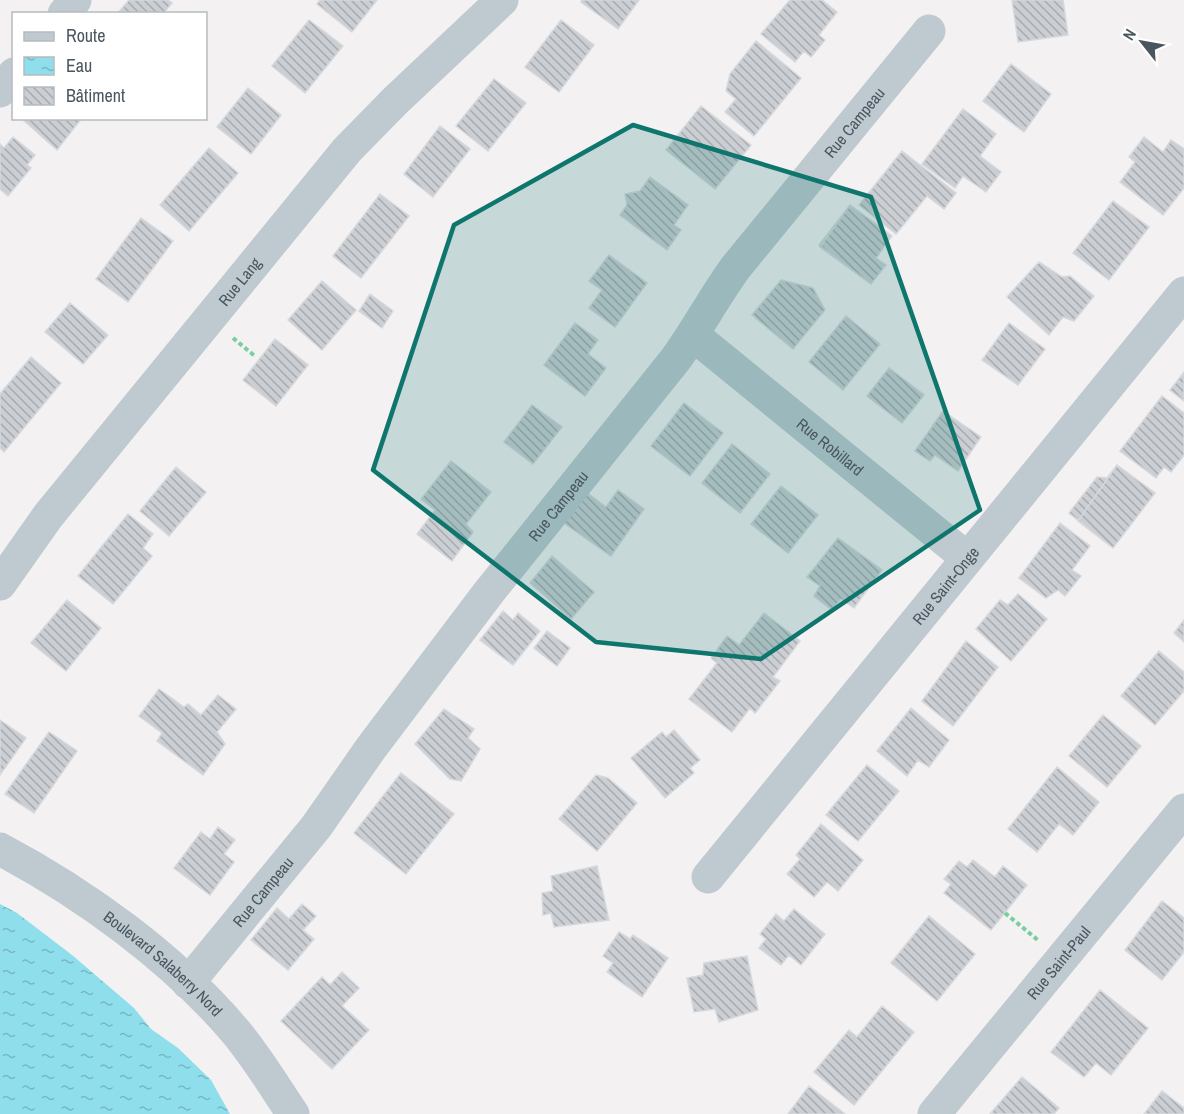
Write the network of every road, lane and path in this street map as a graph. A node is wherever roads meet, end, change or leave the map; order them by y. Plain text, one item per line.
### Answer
1 (75, 0) edge
2 (502, 0) edge
3 (66, 12) edge
4 (929, 31) dead end
5 (12, 76) edge
6 (0, 91) edge
7 (1184, 293) edge
8 (693, 335) junction
9 (967, 558) junction
10 (0, 584) edge
11 (1184, 810) edge
12 (0, 849) edge
13 (708, 877) dead end
14 (1005, 913) dead end
15 (1062, 959) junction
16 (188, 983) junction
17 (293, 1114) edge
18 (934, 1114) edge

1 - 3 street
2 - 10 street, Rue Lang
4 - 8 street, Rue Campeau
5 - 6 street
7 - 9 street, Rue Saint-Onge
8 - 9 street, Rue Robillard
8 - 16 street, Rue Campeau
9 - 13 street, Rue Saint-Onge
11 - 15 street, Rue Saint-Paul
12 - 16 street, Boulevard Salaberry Nord
14 - 15 path
15 - 18 street, Rue Saint-Paul
16 - 17 street, Boulevard Salaberry Nord

